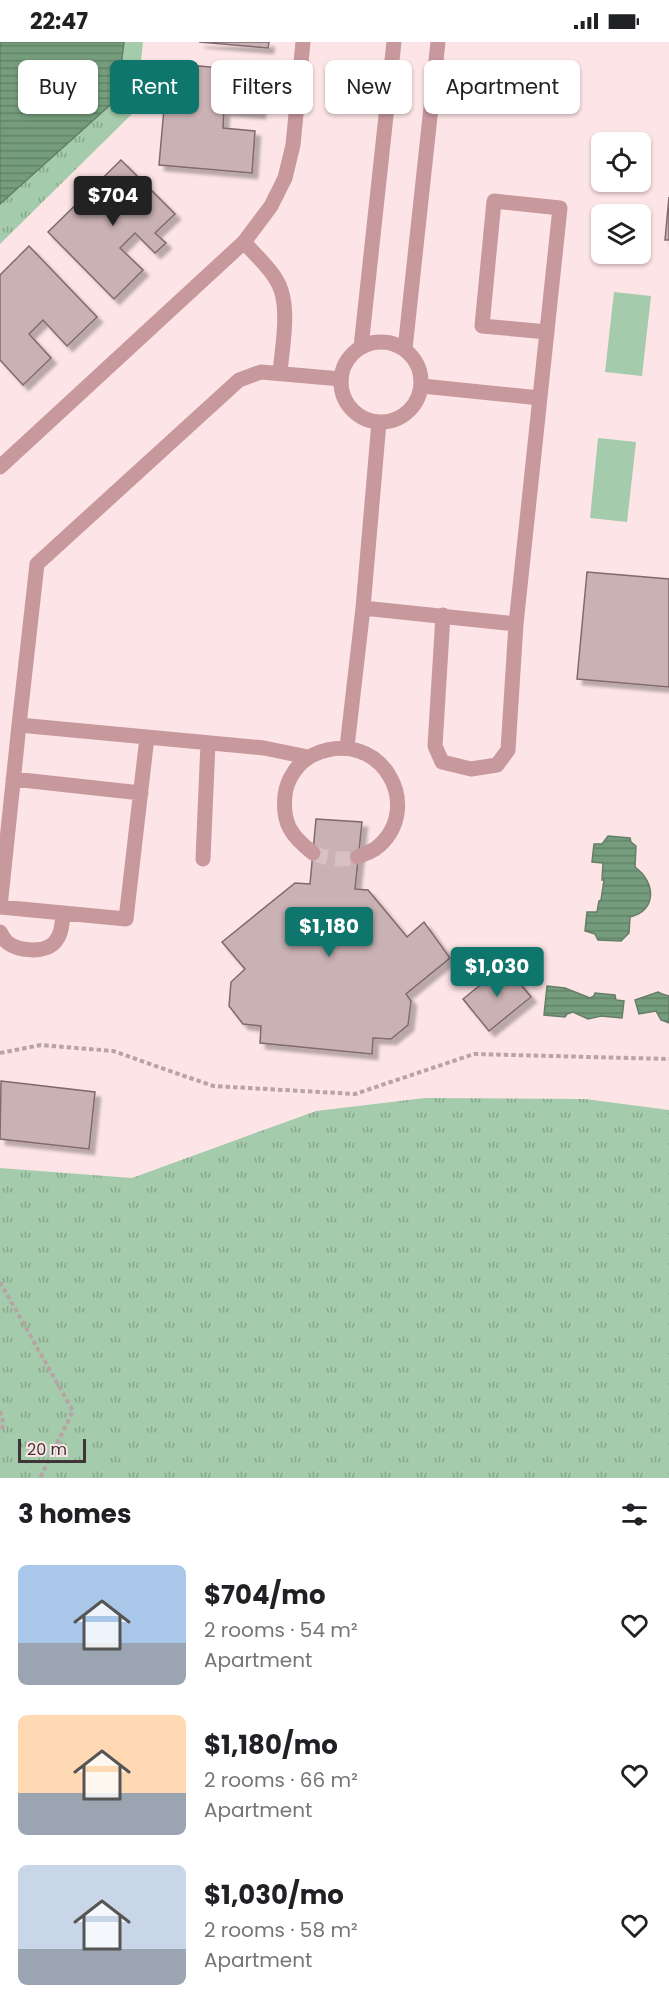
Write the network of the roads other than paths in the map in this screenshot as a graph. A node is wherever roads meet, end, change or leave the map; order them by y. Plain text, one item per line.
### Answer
1 (303, 42) edge
2 (394, 42) edge
3 (438, 42) edge
4 (244, 242) junction
5 (547, 332) junction
6 (361, 347) junction
7 (405, 349) junction
8 (280, 373) junction
9 (341, 379) junction
10 (422, 386) junction
11 (540, 398) junction
12 (379, 423) junction
13 (0, 466) edge
14 (363, 608) junction
15 (443, 615) junction
16 (516, 624) junction
17 (19, 725) junction
18 (147, 737) junction
19 (208, 743) junction
20 (347, 747) junction
21 (308, 757) junction
22 (13, 779) junction
23 (141, 793) junction
24 (5, 810) edge
25 (313, 853) tunnel mouth
26 (358, 857) tunnel mouth
27 (203, 859) dead end
28 (0, 907) edge
29 (63, 913) junction
30 (0, 915) edge
31 (0, 932) edge

1 - 4 lane
2 - 6 lane
3 - 7 lane
4 - 8 lane
4 - 13 lane
5 - 5 lane
5 - 11 lane
6 - 7 lane
6 - 9 lane
7 - 10 lane
8 - 9 lane
8 - 17 lane
9 - 12 lane
10 - 11 lane
10 - 12 lane
11 - 16 lane
12 - 14 lane
14 - 15 lane
14 - 20 lane
15 - 16 lane
15 - 16 lane
17 - 18 lane
17 - 22 lane
18 - 19 lane
18 - 23 lane
19 - 21 lane
19 - 27 lane
20 - 21 lane
20 - 26 lane
21 - 25 lane
22 - 23 lane
22 - 24 lane
23 - 29 lane
24 - 28 lane
28 - 29 lane
28 - 30 lane
29 - 31 lane

